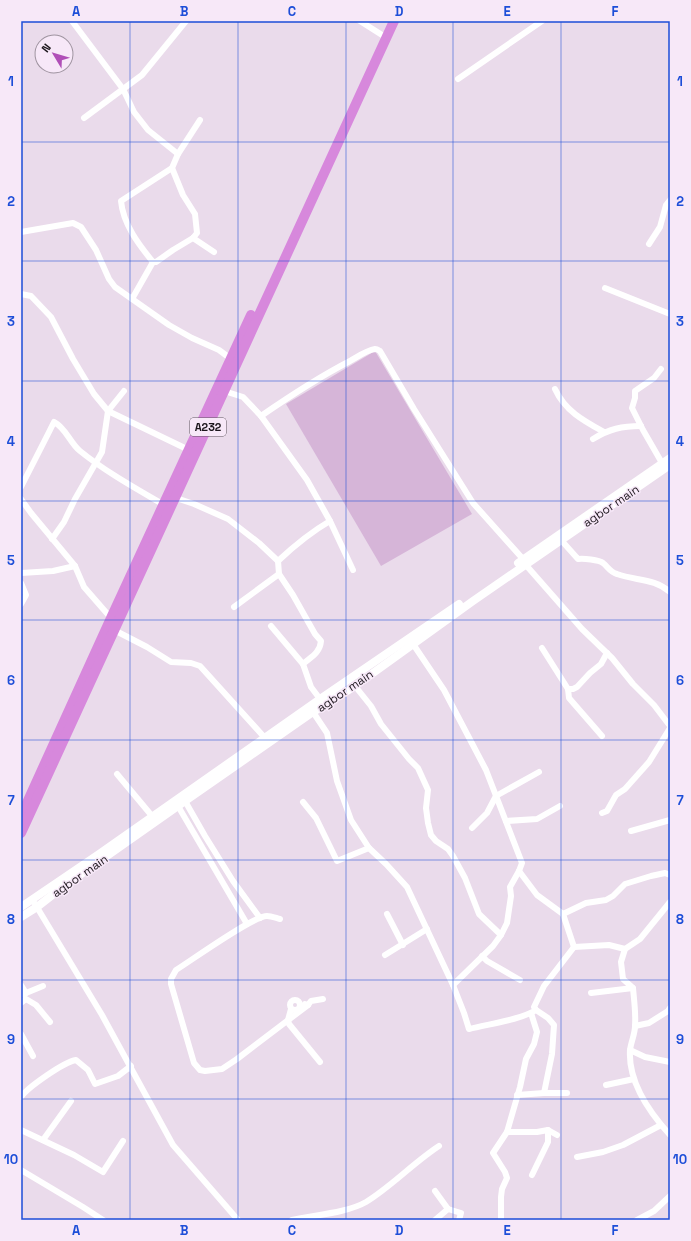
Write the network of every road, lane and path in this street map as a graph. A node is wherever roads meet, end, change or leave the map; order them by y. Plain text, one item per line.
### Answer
1 (72, 21) edge
2 (186, 21) edge
3 (360, 21) edge
4 (388, 21) edge
5 (394, 21) edge
6 (542, 21) edge
7 (382, 35) junction
8 (458, 79) dead end
9 (123, 89) junction
10 (84, 118) dead end
11 (200, 120) dead end
12 (178, 154) junction
13 (172, 168) junction
14 (670, 200) edge
15 (21, 232) edge
16 (193, 238) junction
17 (649, 244) dead end
18 (214, 252) dead end
19 (153, 262) junction
20 (605, 288) dead end
21 (21, 294) edge
22 (132, 299) junction
23 (670, 314) edge
24 (231, 359) junction
25 (661, 369) dead end
26 (555, 389) dead end
27 (124, 391) dead end
28 (224, 391) junction
29 (108, 411) junction
30 (261, 416) junction
31 (641, 426) junction
32 (604, 432) junction
33 (593, 439) dead end
34 (189, 450) junction
35 (670, 458) edge
36 (96, 462) junction
37 (666, 464) edge
38 (21, 487) edge
39 (172, 496) junction
40 (21, 499) edge
41 (164, 505) junction
42 (330, 521) junction
43 (52, 539) junction
44 (561, 540) junction
45 (278, 561) junction
46 (524, 562) junction
47 (75, 566) junction
48 (353, 570) dead end
49 (21, 574) edge
50 (280, 574) junction
51 (21, 583) edge
52 (670, 592) edge
53 (21, 604) edge
54 (234, 607) dead end
55 (111, 618) junction
56 (271, 626) dead end
57 (114, 630) junction
58 (413, 644) junction
59 (542, 648) dead end
60 (607, 653) junction
61 (303, 664) junction
62 (355, 686) junction
63 (568, 689) junction
64 (320, 699) junction
65 (313, 712) junction
66 (670, 727) edge
67 (602, 736) dead end
68 (266, 738) junction
69 (539, 772) dead end
70 (117, 774) dead end
71 (496, 796) junction
72 (185, 801) junction
73 (303, 802) dead end
74 (178, 806) junction
75 (560, 806) dead end
76 (602, 813) dead end
77 (21, 816) edge
78 (152, 816) junction
79 (670, 820) edge
80 (506, 822) junction
81 (472, 828) dead end
82 (630, 831) dead end
83 (21, 833) edge
84 (369, 848) junction
85 (519, 871) junction
86 (670, 875) edge
87 (32, 899) junction
88 (670, 902) edge
89 (21, 907) edge
90 (37, 907) junction
91 (387, 914) dead end
92 (563, 914) junction
93 (21, 917) edge
94 (260, 918) junction
95 (280, 919) dead end
96 (247, 924) junction
97 (427, 929) junction
98 (501, 935) junction
99 (403, 945) junction
100 (574, 947) junction
101 (625, 949) junction
102 (385, 954) dead end
103 (482, 956) junction
104 (520, 980) dead end
105 (21, 985) edge
106 (452, 985) junction
107 (43, 986) dead end
108 (633, 988) junction
109 (26, 993) junction
110 (591, 993) dead end
111 (21, 999) edge
112 (322, 1000) dead end
113 (21, 1003) edge
114 (308, 1006) junction
115 (670, 1008) edge
116 (533, 1011) junction
117 (288, 1020) junction
118 (50, 1022) dead end
119 (635, 1026) junction
120 (21, 1034) edge
121 (630, 1050) junction
122 (33, 1056) dead end
123 (320, 1062) dead end
124 (670, 1062) edge
125 (131, 1066) junction
126 (634, 1079) junction
127 (606, 1085) dead end
128 (544, 1093) junction
129 (567, 1093) dead end
130 (517, 1095) junction
131 (21, 1097) edge
132 (71, 1101) dead end
133 (661, 1125) junction
134 (21, 1130) edge
135 (548, 1130) junction
136 (507, 1132) junction
137 (557, 1135) dead end
138 (670, 1135) edge
139 (43, 1140) junction
140 (123, 1141) dead end
141 (439, 1146) dead end
142 (577, 1157) dead end
143 (21, 1170) edge
144 (532, 1175) dead end
145 (435, 1191) dead end
146 (670, 1196) edge
147 (448, 1209) junction
148 (103, 1220) edge
149 (238, 1220) edge
150 (292, 1220) edge
151 (435, 1220) edge
152 (459, 1220) edge
153 (501, 1220) edge
154 (637, 1220) edge

1 - 9 street
2 - 9 street
3 - 7 street
4 - 7 highway, A232
5 - 28 highway, A232
6 - 8 street
7 - 24 highway, A232
9 - 10 street
9 - 12 street
11 - 12 street
12 - 13 street
13 - 16 street
13 - 19 street
14 - 17 street
15 - 22 street
16 - 18 street
16 - 19 street
19 - 22 street
20 - 23 street
21 - 29 street
22 - 24 street
24 - 34 highway, A232
25 - 31 street
26 - 32 street
27 - 29 street
28 - 30 street
28 - 39 highway, A232
29 - 34 street
29 - 36 street
30 - 42 street
30 - 46 street
31 - 32 street
31 - 37 street
32 - 33 street
34 - 39 highway, A232
35 - 37 main road, agbor main
36 - 38 street
36 - 41 street
36 - 43 street
37 - 44 main road, agbor main
37 - 46 main road, agbor main
39 - 41 highway, A232
39 - 45 street
39 - 57 highway, A232
40 - 43 street
41 - 55 highway, A232
42 - 45 street
42 - 48 street
43 - 47 street
44 - 46 main road, agbor main
44 - 52 street
45 - 50 street
46 - 58 main road, agbor main
46 - 60 street
46 - 64 main road, agbor main
47 - 49 street
47 - 55 street
50 - 54 street
50 - 61 street
51 - 53 street
55 - 77 highway, A232
56 - 61 street
57 - 68 street
57 - 83 highway, A232
58 - 62 main road, agbor main
58 - 71 street
59 - 63 street
60 - 63 street
60 - 66 street
61 - 64 street
62 - 65 main road, agbor main
62 - 98 street
63 - 67 street
64 - 68 main road, agbor main
65 - 72 main road, agbor main
65 - 84 street
66 - 76 street
68 - 78 main road, agbor main
69 - 71 street
70 - 78 street
71 - 80 street
71 - 81 street
72 - 74 main road, agbor main
72 - 94 street
73 - 84 street
74 - 90 main road, agbor main
74 - 96 street
75 - 80 street
78 - 87 main road, agbor main
79 - 82 street
80 - 85 street
84 - 97 street
85 - 92 street
85 - 98 street
86 - 92 street
87 - 89 main road, agbor main
87 - 90 street
88 - 101 street
90 - 93 main road, agbor main
90 - 125 street
91 - 99 street
92 - 100 street
94 - 95 street
94 - 96 street
96 - 117 street
97 - 99 street
97 - 106 street
98 - 103 street
99 - 102 street
100 - 101 street
100 - 116 street
101 - 108 street
103 - 104 street
103 - 106 street
105 - 109 street
106 - 116 street
107 - 109 street
108 - 110 street
108 - 119 street
109 - 111 street
112 - 114 street
113 - 118 street
114 - 117 street
114 - 117 street
115 - 119 street
116 - 128 street
116 - 130 street
117 - 123 street
119 - 121 street
120 - 122 street
121 - 124 street
121 - 126 street
125 - 131 street
125 - 149 street
126 - 127 street
126 - 133 street
128 - 129 street
128 - 130 street
130 - 136 street
132 - 139 street
133 - 138 street
133 - 142 street
134 - 139 street
135 - 136 street
135 - 137 street
135 - 144 street
136 - 153 street
139 - 140 street
141 - 150 street
143 - 148 street
145 - 147 street
146 - 154 street
147 - 151 street
147 - 152 street

